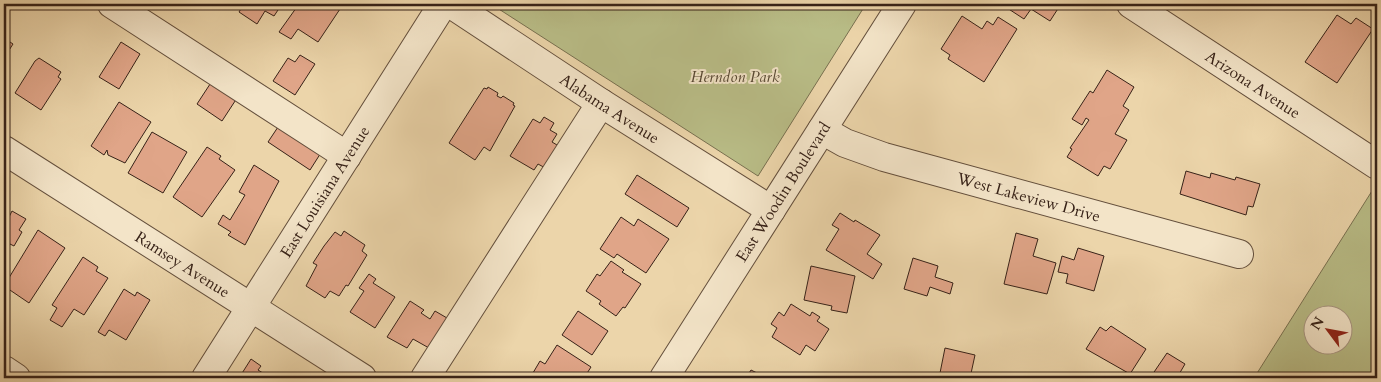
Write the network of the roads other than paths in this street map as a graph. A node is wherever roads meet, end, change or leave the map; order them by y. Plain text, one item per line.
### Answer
1 (112, 4) edge
2 (443, 4) edge
3 (451, 4) edge
4 (902, 4) edge
5 (1131, 4) edge
6 (601, 103) junction
7 (822, 130) junction
8 (4, 150) edge
9 (347, 156) junction
10 (1377, 164) edge
11 (771, 210) junction
12 (1239, 254) dead end
13 (251, 308) junction
14 (4, 370) edge
15 (16, 378) edge
16 (206, 378) edge
17 (362, 378) edge
18 (425, 378) edge
19 (664, 378) edge

1 - 9 street
2 - 9 street, East Louisiana Avenue
3 - 6 street, Alabama Avenue
4 - 7 street, East Woodin Boulevard
5 - 10 street, Arizona Avenue
6 - 11 street, Alabama Avenue
6 - 18 street
7 - 11 street, East Woodin Boulevard
7 - 12 street, West Lakeview Drive
8 - 13 street, Ramsey Avenue
9 - 13 street, East Louisiana Avenue
11 - 19 street, East Woodin Boulevard
13 - 16 street, East Louisiana Avenue
13 - 17 street, Ramsey Avenue
14 - 15 street

